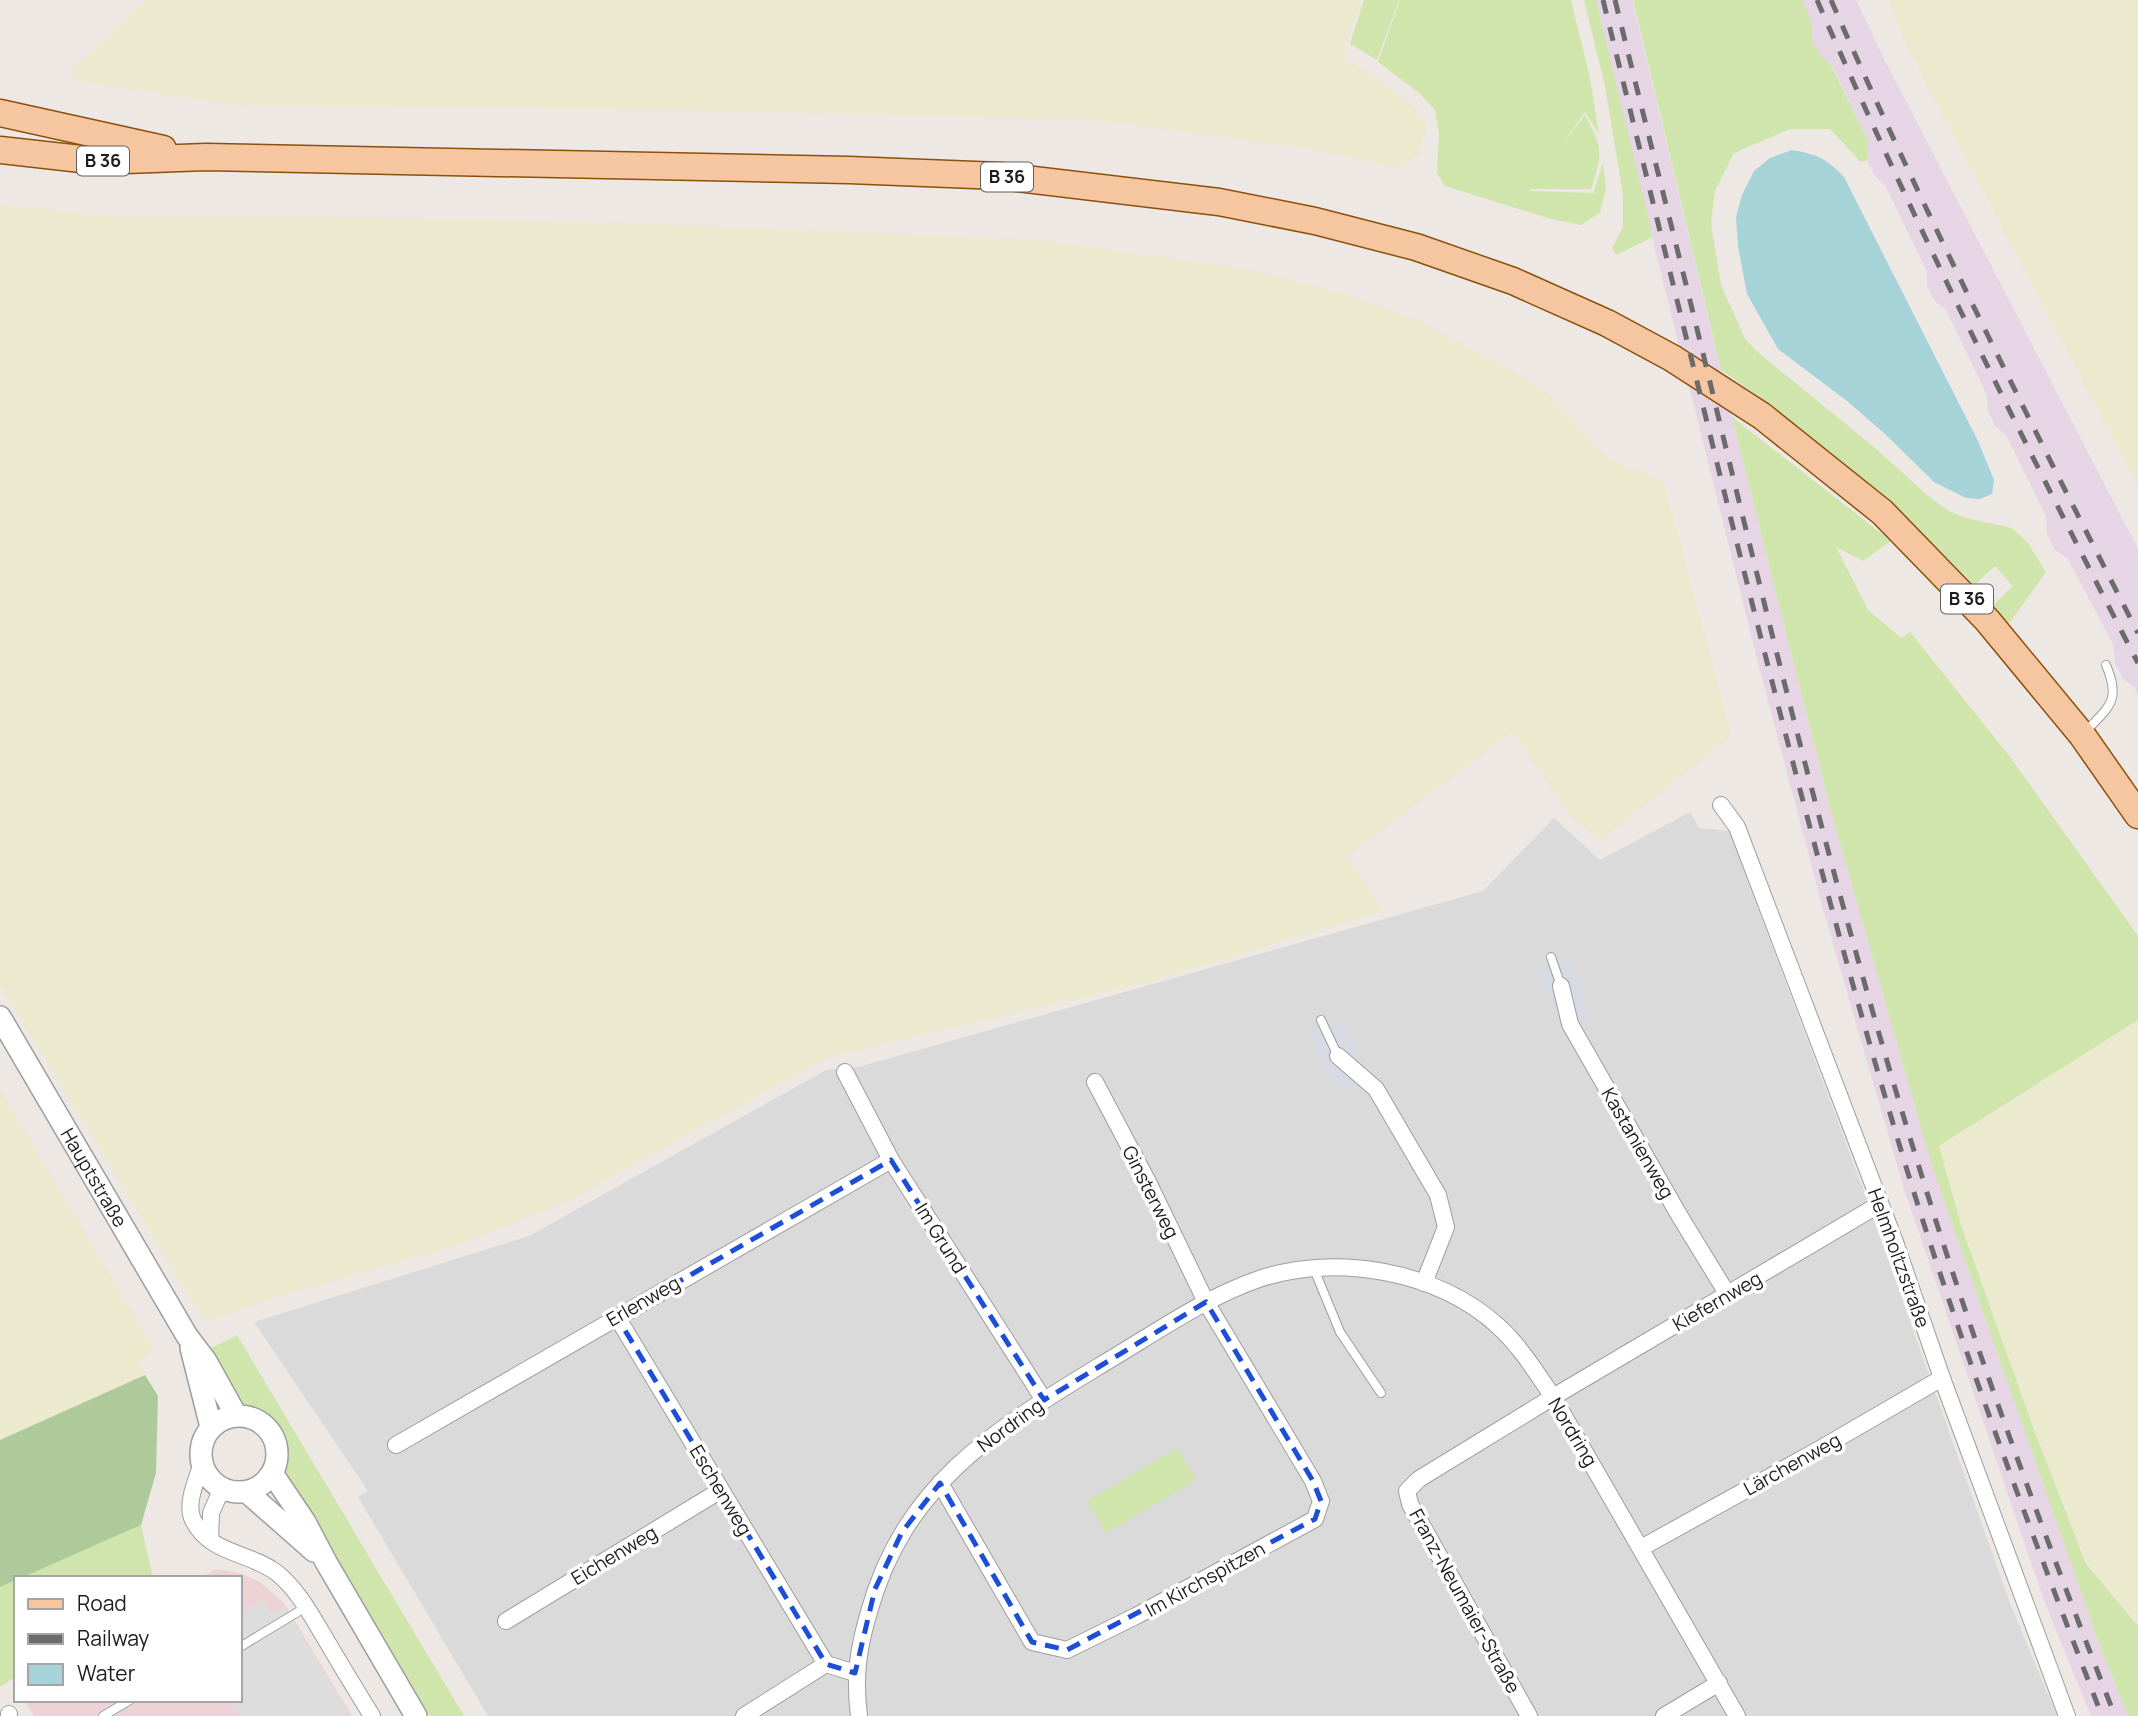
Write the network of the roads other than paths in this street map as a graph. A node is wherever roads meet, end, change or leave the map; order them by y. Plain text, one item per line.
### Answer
1 (0, 113) edge
2 (0, 150) edge
3 (206, 157) junction
4 (2106, 665) dead end
5 (2082, 735) junction
6 (1721, 805) dead end
7 (2138, 815) edge
8 (1551, 957) dead end
9 (1561, 986) joint
10 (0, 1017) edge
11 (1321, 1020) dead end
12 (1338, 1056) joint
13 (845, 1072) dead end
14 (1095, 1083) dead end
15 (891, 1160) junction
16 (1880, 1204) junction
17 (1314, 1269) junction
18 (1424, 1283) junction
19 (1728, 1295) junction
20 (1206, 1302) junction
21 (617, 1317) junction
22 (187, 1336) junction
23 (1941, 1378) junction
24 (1381, 1393) dead end
25 (1553, 1397) junction
26 (1044, 1400) junction
27 (236, 1415) junction
28 (211, 1427) junction
29 (396, 1446) dead end
30 (202, 1463) junction
31 (272, 1473) junction
32 (940, 1483) junction
33 (222, 1488) junction
34 (721, 1490) junction
35 (247, 1492) junction
36 (210, 1540) junction
37 (1641, 1548) junction
38 (326, 1562) junction
39 (306, 1607) junction
40 (506, 1621) dead end
41 (242, 1646) edge
42 (826, 1664) junction
43 (855, 1673) junction
44 (1719, 1683) junction
45 (127, 1702) edge
46 (2062, 1714) edge
47 (103, 1716) edge
48 (372, 1716) edge
49 (416, 1716) edge
50 (744, 1716) edge
51 (859, 1716) edge
52 (1529, 1716) edge
53 (1664, 1716) edge
54 (1737, 1716) edge

1 - 3 main road, B 36
2 - 3 main road, B 36
3 - 5 main road, B 36
4 - 5 lane
5 - 7 main road, B 36
6 - 16 street, Helmholtzstraße
8 - 9 lane
9 - 19 street, Kastanienweg
10 - 22 street, Hauptstraße
11 - 12 lane
12 - 18 street
13 - 15 street, Im Grund
14 - 20 street, Ginsterweg
15 - 21 street, Erlenweg
15 - 26 street, Im Grund
16 - 19 street, Kiefernweg
16 - 23 street, Helmholtzstraße
17 - 18 street, Nordring
17 - 20 street, Nordring
17 - 24 lane
18 - 25 street, Nordring
19 - 25 street, Kiefernweg
20 - 26 street, Nordring
20 - 32 street, Im Kirchspitzen
21 - 29 street, Erlenweg
21 - 34 street, Eschenweg
22 - 27 street, Hauptstraße
22 - 28 street, Hauptstraße
23 - 37 street, Lärchenweg
23 - 46 street, Helmholtzstraße
25 - 37 street, Nordring
25 - 52 street, Franz-Neumaier-Straße
26 - 32 street, Nordring
27 - 28 street
27 - 31 street
28 - 30 street
30 - 33 street
30 - 36 street
31 - 35 street
31 - 38 street
32 - 43 street, Nordring
33 - 35 street
33 - 36 street
34 - 40 street, Eichenweg
34 - 42 street, Eschenweg
35 - 38 street
36 - 39 street
37 - 44 street, Nordring
38 - 49 street
39 - 41 lane
39 - 48 street
42 - 43 street
42 - 50 street
43 - 51 street, Nordring
44 - 53 street
44 - 54 street, Nordring
45 - 47 lane

